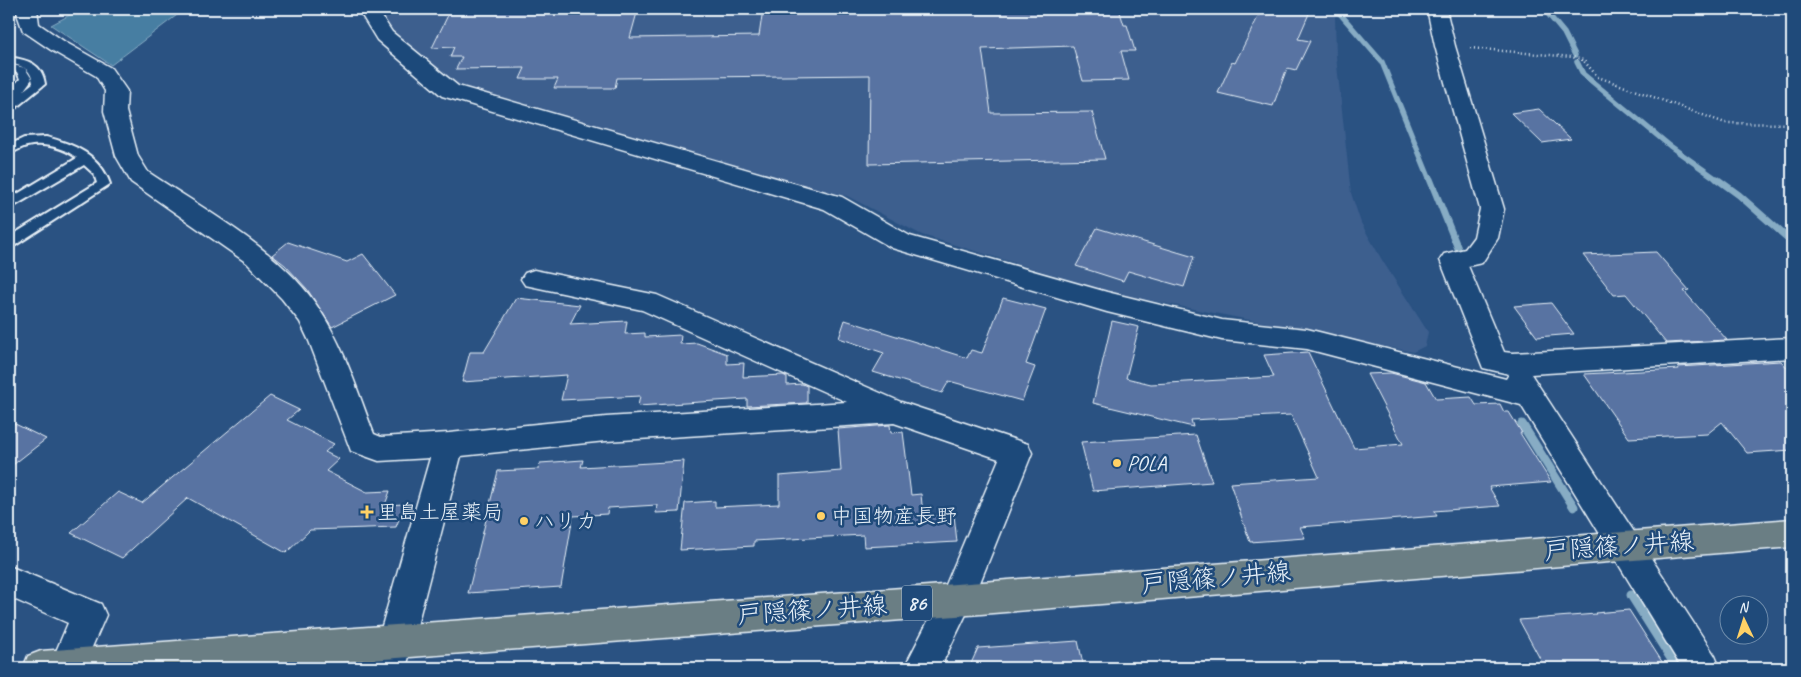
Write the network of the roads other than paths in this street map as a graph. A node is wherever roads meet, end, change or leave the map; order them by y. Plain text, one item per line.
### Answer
1 (28, 9) edge
2 (368, 9) edge
3 (1438, 9) edge
4 (9, 60) edge
5 (9, 67) edge
6 (9, 97) edge
7 (9, 107) edge
8 (9, 150) edge
9 (85, 159) junction
10 (9, 205) edge
11 (9, 243) edge
12 (534, 279) dead end
13 (1792, 348) edge
14 (1512, 364) junction
15 (1529, 396) junction
16 (894, 411) junction
17 (449, 445) junction
18 (1792, 533) edge
19 (1625, 545) junction
20 (9, 580) edge
21 (956, 600) junction
22 (391, 655) edge
23 (53, 667) edge
24 (922, 668) edge
25 (1702, 668) edge

1 - 17 street
2 - 15 street
3 - 14 street
4 - 7 lane
5 - 6 lane
8 - 9 lane
9 - 10 lane
9 - 11 lane
12 - 16 street
13 - 14 street
14 - 15 street
15 - 19 street
16 - 17 street
16 - 21 street
17 - 22 street
18 - 19 main road, 戸隠篠ノ井線 / 86
19 - 21 main road, 戸隠篠ノ井線 / 86
19 - 25 street
20 - 23 street
21 - 22 main road, 戸隠篠ノ井線 / 86
21 - 24 street
22 - 23 main road, 戸隠篠ノ井線 / 86

